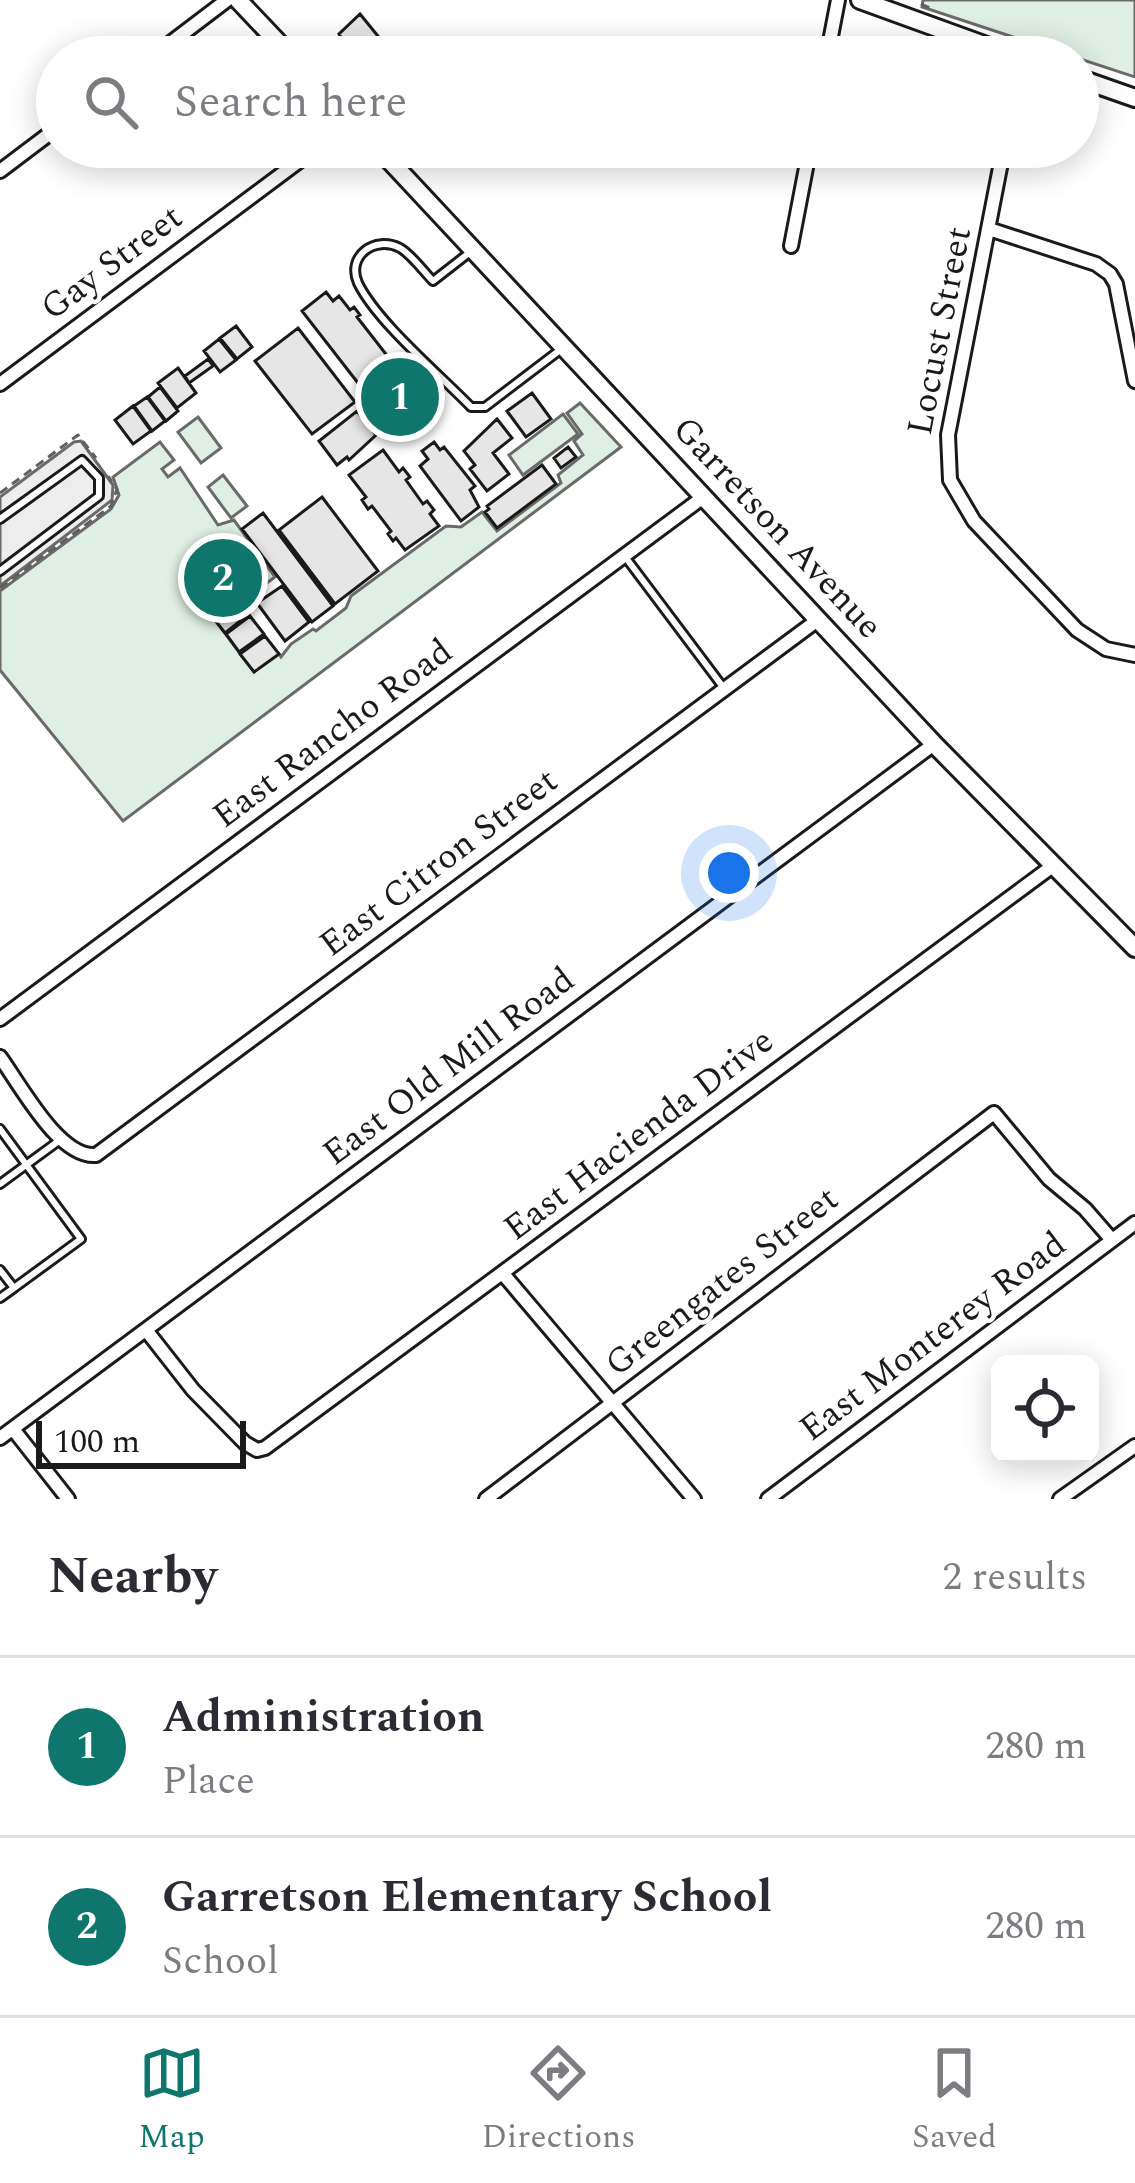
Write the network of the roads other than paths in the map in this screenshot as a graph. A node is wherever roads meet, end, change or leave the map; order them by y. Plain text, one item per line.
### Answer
1 (227, 0) edge
2 (238, 0) edge
3 (838, 0) edge
4 (860, 0) edge
5 (180, 36) edge
6 (272, 36) edge
7 (831, 36) edge
8 (959, 36) edge
9 (1099, 85) edge
10 (1135, 98) edge
11 (36, 144) edge
12 (290, 168) edge
13 (395, 168) edge
14 (806, 168) edge
15 (1000, 168) edge
16 (0, 171) edge
17 (989, 229) junction
18 (791, 246) dead end
19 (471, 250) junction
20 (563, 348) junction
21 (1135, 381) edge
22 (0, 384) edge
23 (702, 498) junction
24 (0, 519) edge
25 (624, 556) junction
26 (0, 571) edge
27 (819, 619) junction
28 (1135, 655) edge
29 (724, 689) junction
30 (934, 744) junction
31 (1054, 865) junction
32 (1135, 948) edge
33 (0, 1019) edge
34 (0, 1058) edge
35 (0, 1129) edge
36 (60, 1139) junction
37 (26, 1164) junction
38 (0, 1184) edge
39 (1135, 1222) edge
40 (1112, 1240) junction
41 (0, 1270) edge
42 (504, 1274) junction
43 (14, 1288) junction
44 (0, 1298) edge
45 (146, 1330) junction
46 (614, 1404) junction
47 (13, 1429) junction
48 (0, 1438) edge
49 (1135, 1446) edge
50 (68, 1499) edge
51 (486, 1499) edge
52 (694, 1499) edge
53 (768, 1499) edge
54 (1060, 1499) edge

1 - 5 street
2 - 6 street
3 - 7 street
4 - 8 street
9 - 10 street
11 - 16 street
12 - 22 street, Gay Street
13 - 19 street, Garretson Avenue
14 - 18 street
15 - 17 street, Locust Street
17 - 21 street
17 - 28 street, Locust Street
19 - 20 street, Garretson Avenue
19 - 20 lane
20 - 23 street, Garretson Avenue
23 - 25 street, East Rancho Road
23 - 27 street, Garretson Avenue
24 - 26 lane
25 - 29 lane
25 - 33 street, East Rancho Road
27 - 29 street, East Citron Street
27 - 30 street, Garretson Avenue
29 - 36 street, East Citron Street
30 - 31 street, Garretson Avenue
30 - 45 street, East Old Mill Road
31 - 32 street, Garretson Avenue
31 - 42 street, East Hacienda Drive
34 - 36 street
35 - 37 lane
36 - 37 lane
37 - 38 lane
37 - 43 lane
39 - 40 street, East Monterey Road
40 - 46 street, Greengates Street
40 - 53 street, East Monterey Road
41 - 43 lane
42 - 45 street, East Hacienda Drive
42 - 46 street
43 - 44 lane
45 - 47 street, East Old Mill Road
46 - 51 street, Greengates Street
46 - 52 street
47 - 48 street, East Old Mill Road
47 - 50 street
49 - 54 street

